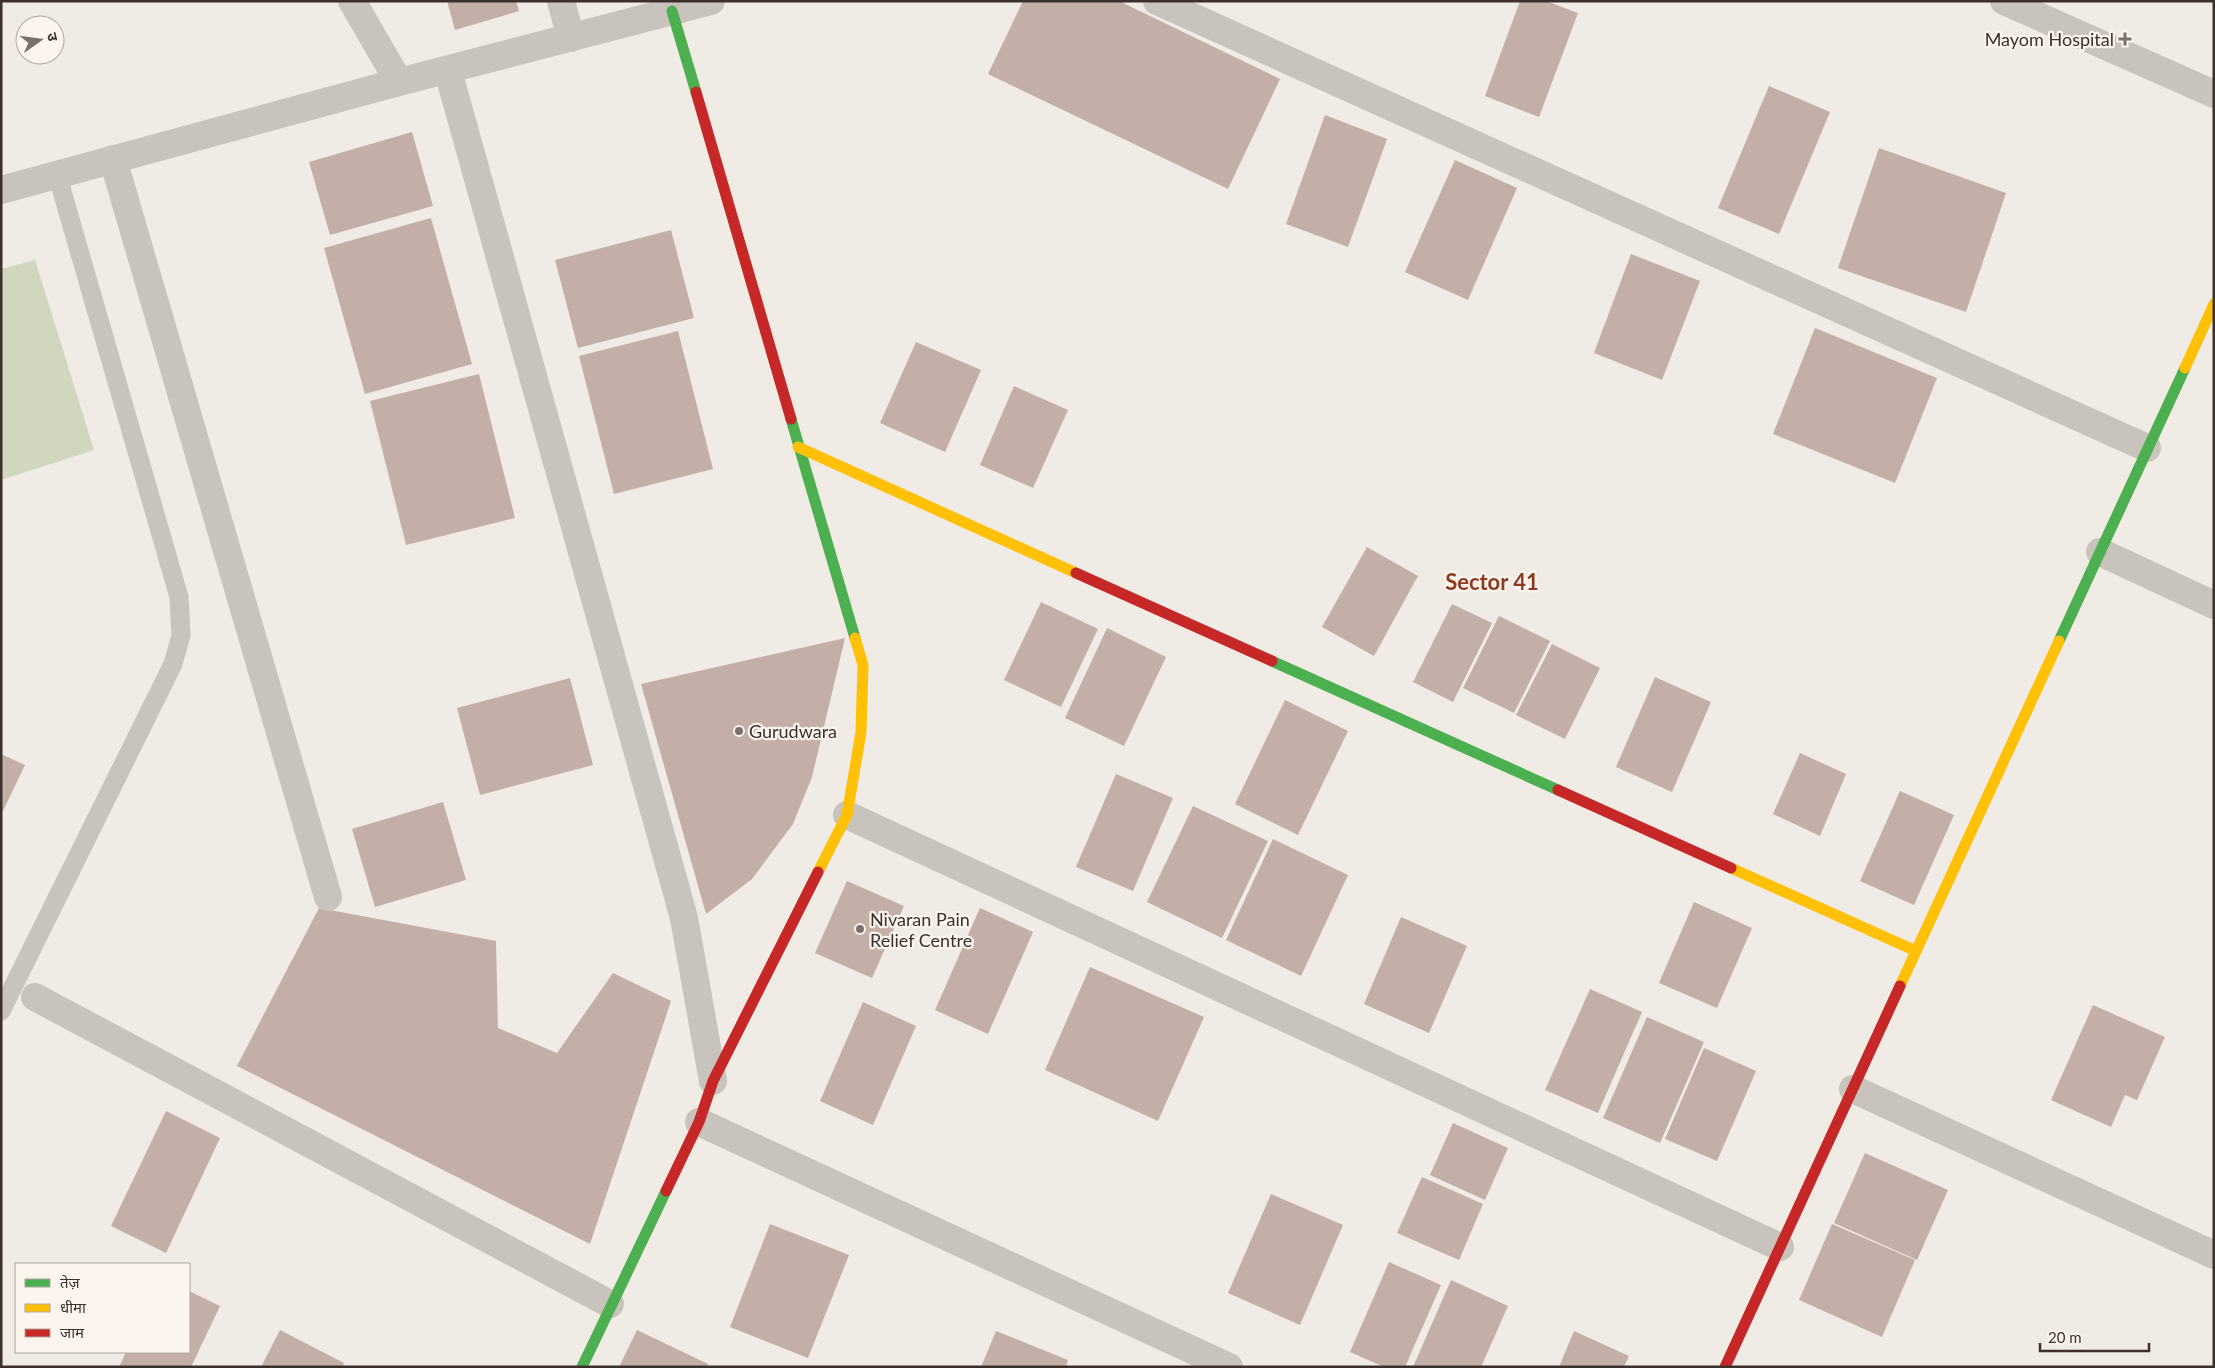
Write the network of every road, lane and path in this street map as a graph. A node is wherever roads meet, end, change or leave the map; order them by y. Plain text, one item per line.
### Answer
1 (352, 1) edge
2 (561, 1) edge
3 (711, 1) edge
4 (1157, 1) edge
5 (2004, 1) edge
6 (1186, 8) edge
7 (672, 11) junction
8 (571, 38) junction
9 (448, 71) junction
10 (398, 82) junction
11 (2214, 94) edge
12 (114, 159) junction
13 (57, 174) junction
14 (1, 190) edge
15 (2214, 304) edge
16 (798, 447) junction
17 (2147, 448) junction
18 (2100, 552) junction
19 (2214, 606) edge
20 (847, 814) junction
21 (328, 896) dead end
22 (1916, 952) junction
23 (25, 991) junction
24 (1, 1011) edge
25 (713, 1081) junction
26 (1853, 1089) junction
27 (699, 1122) junction
28 (1780, 1247) junction
29 (2214, 1255) edge
30 (610, 1304) junction
31 (582, 1367) edge
32 (1229, 1367) edge
33 (1725, 1367) edge

1 - 10 street
2 - 8 street
3 - 7 street
4 - 6 street
5 - 11 street
6 - 17 street
7 - 8 street
7 - 16 street
8 - 9 street
9 - 10 street
9 - 25 street
10 - 12 street
12 - 13 street
12 - 21 street
13 - 14 street
13 - 23 lane
15 - 17 street
16 - 20 street
16 - 22 street
17 - 18 street
18 - 19 street
18 - 22 street
20 - 25 street
20 - 28 street
22 - 26 street
23 - 24 lane
23 - 30 street
25 - 27 street
26 - 28 street
26 - 29 street
27 - 30 street
27 - 32 street
28 - 33 street
30 - 31 street

